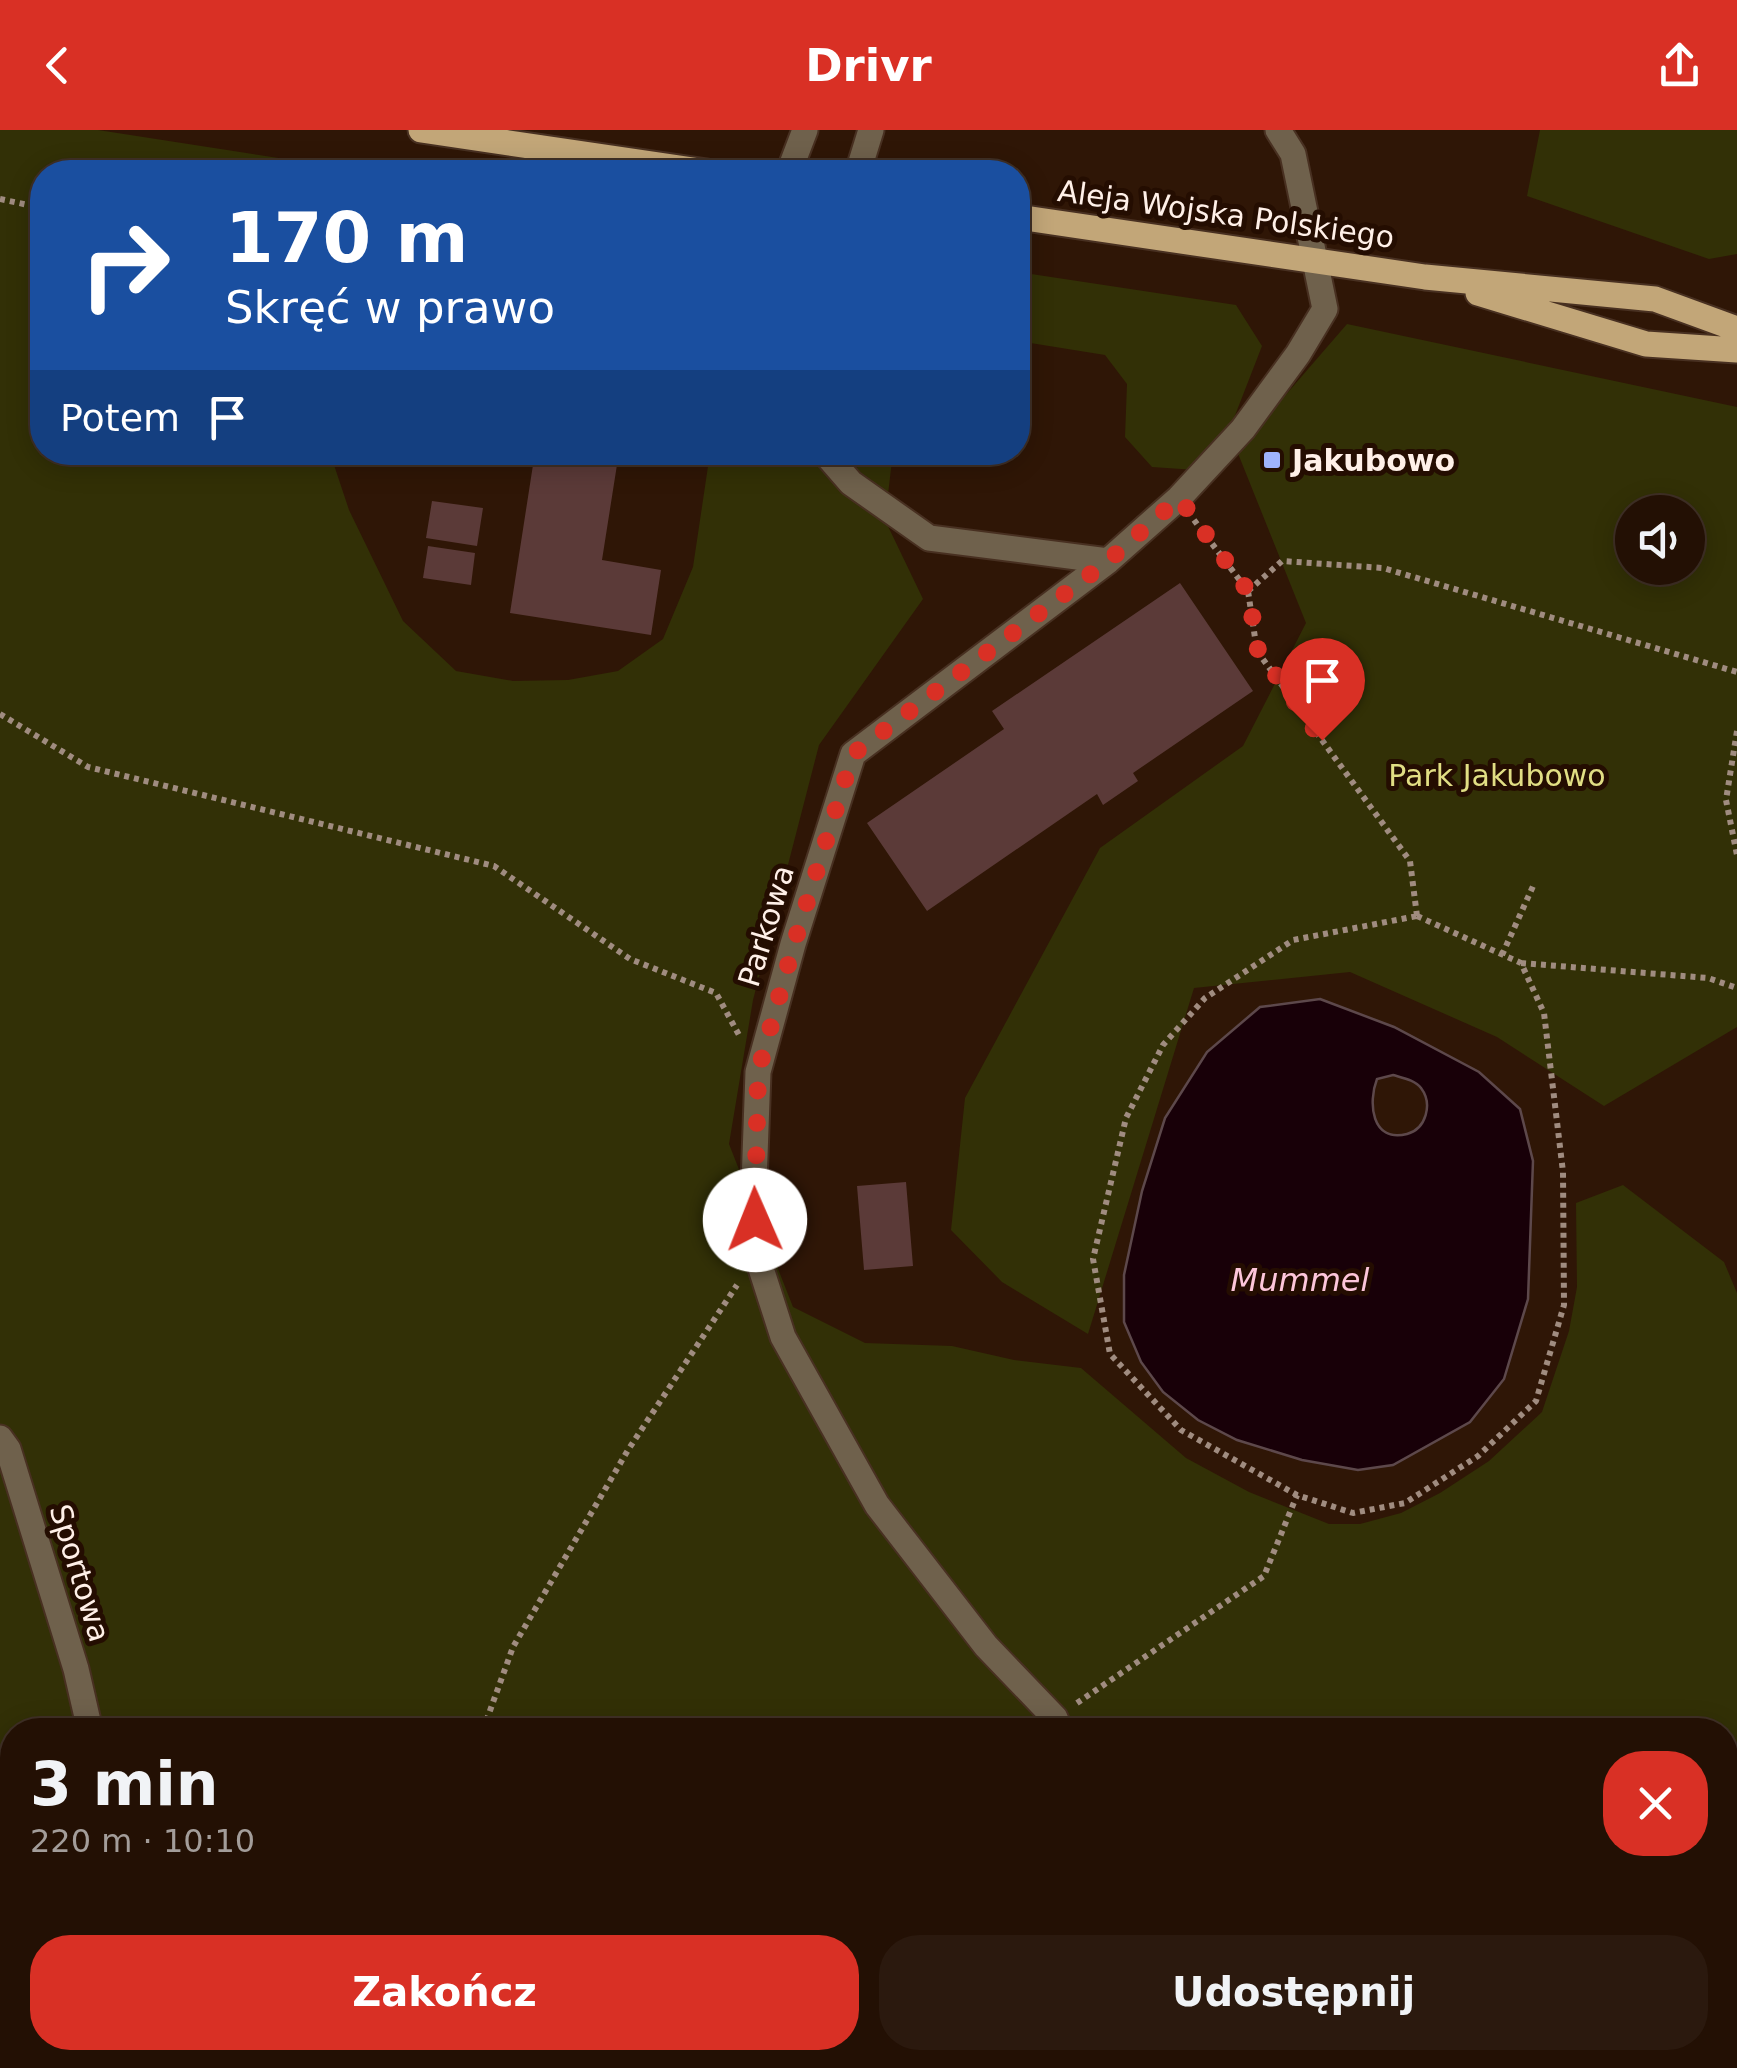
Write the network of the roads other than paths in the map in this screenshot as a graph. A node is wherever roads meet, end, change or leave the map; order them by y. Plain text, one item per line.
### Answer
1 (420, 130) edge
2 (805, 130) edge
3 (871, 130) edge
4 (1278, 130) edge
5 (462, 133) edge
6 (537, 160) edge
7 (794, 160) edge
8 (862, 160) edge
9 (1030, 219) edge
10 (1313, 259) junction
11 (1425, 276) junction
12 (1737, 329) edge
13 (1737, 350) edge
14 (835, 465) edge
15 (1108, 561) junction
16 (0, 1438) edge
17 (87, 1718) edge
18 (1052, 1718) edge

1 - 5 main road
2 - 7 street
3 - 8 street
4 - 10 street, Parkowa
5 - 6 main road
9 - 10 main road, Aleja Wojska Polskiego
10 - 11 main road, Aleja Wojska Polskiego
10 - 15 street, Parkowa
11 - 12 main road, Aleja Wojska Polskiego
11 - 13 main road, Aleja Wojska Polskiego
14 - 15 street
15 - 18 street, Parkowa
16 - 17 street, Sportowa

